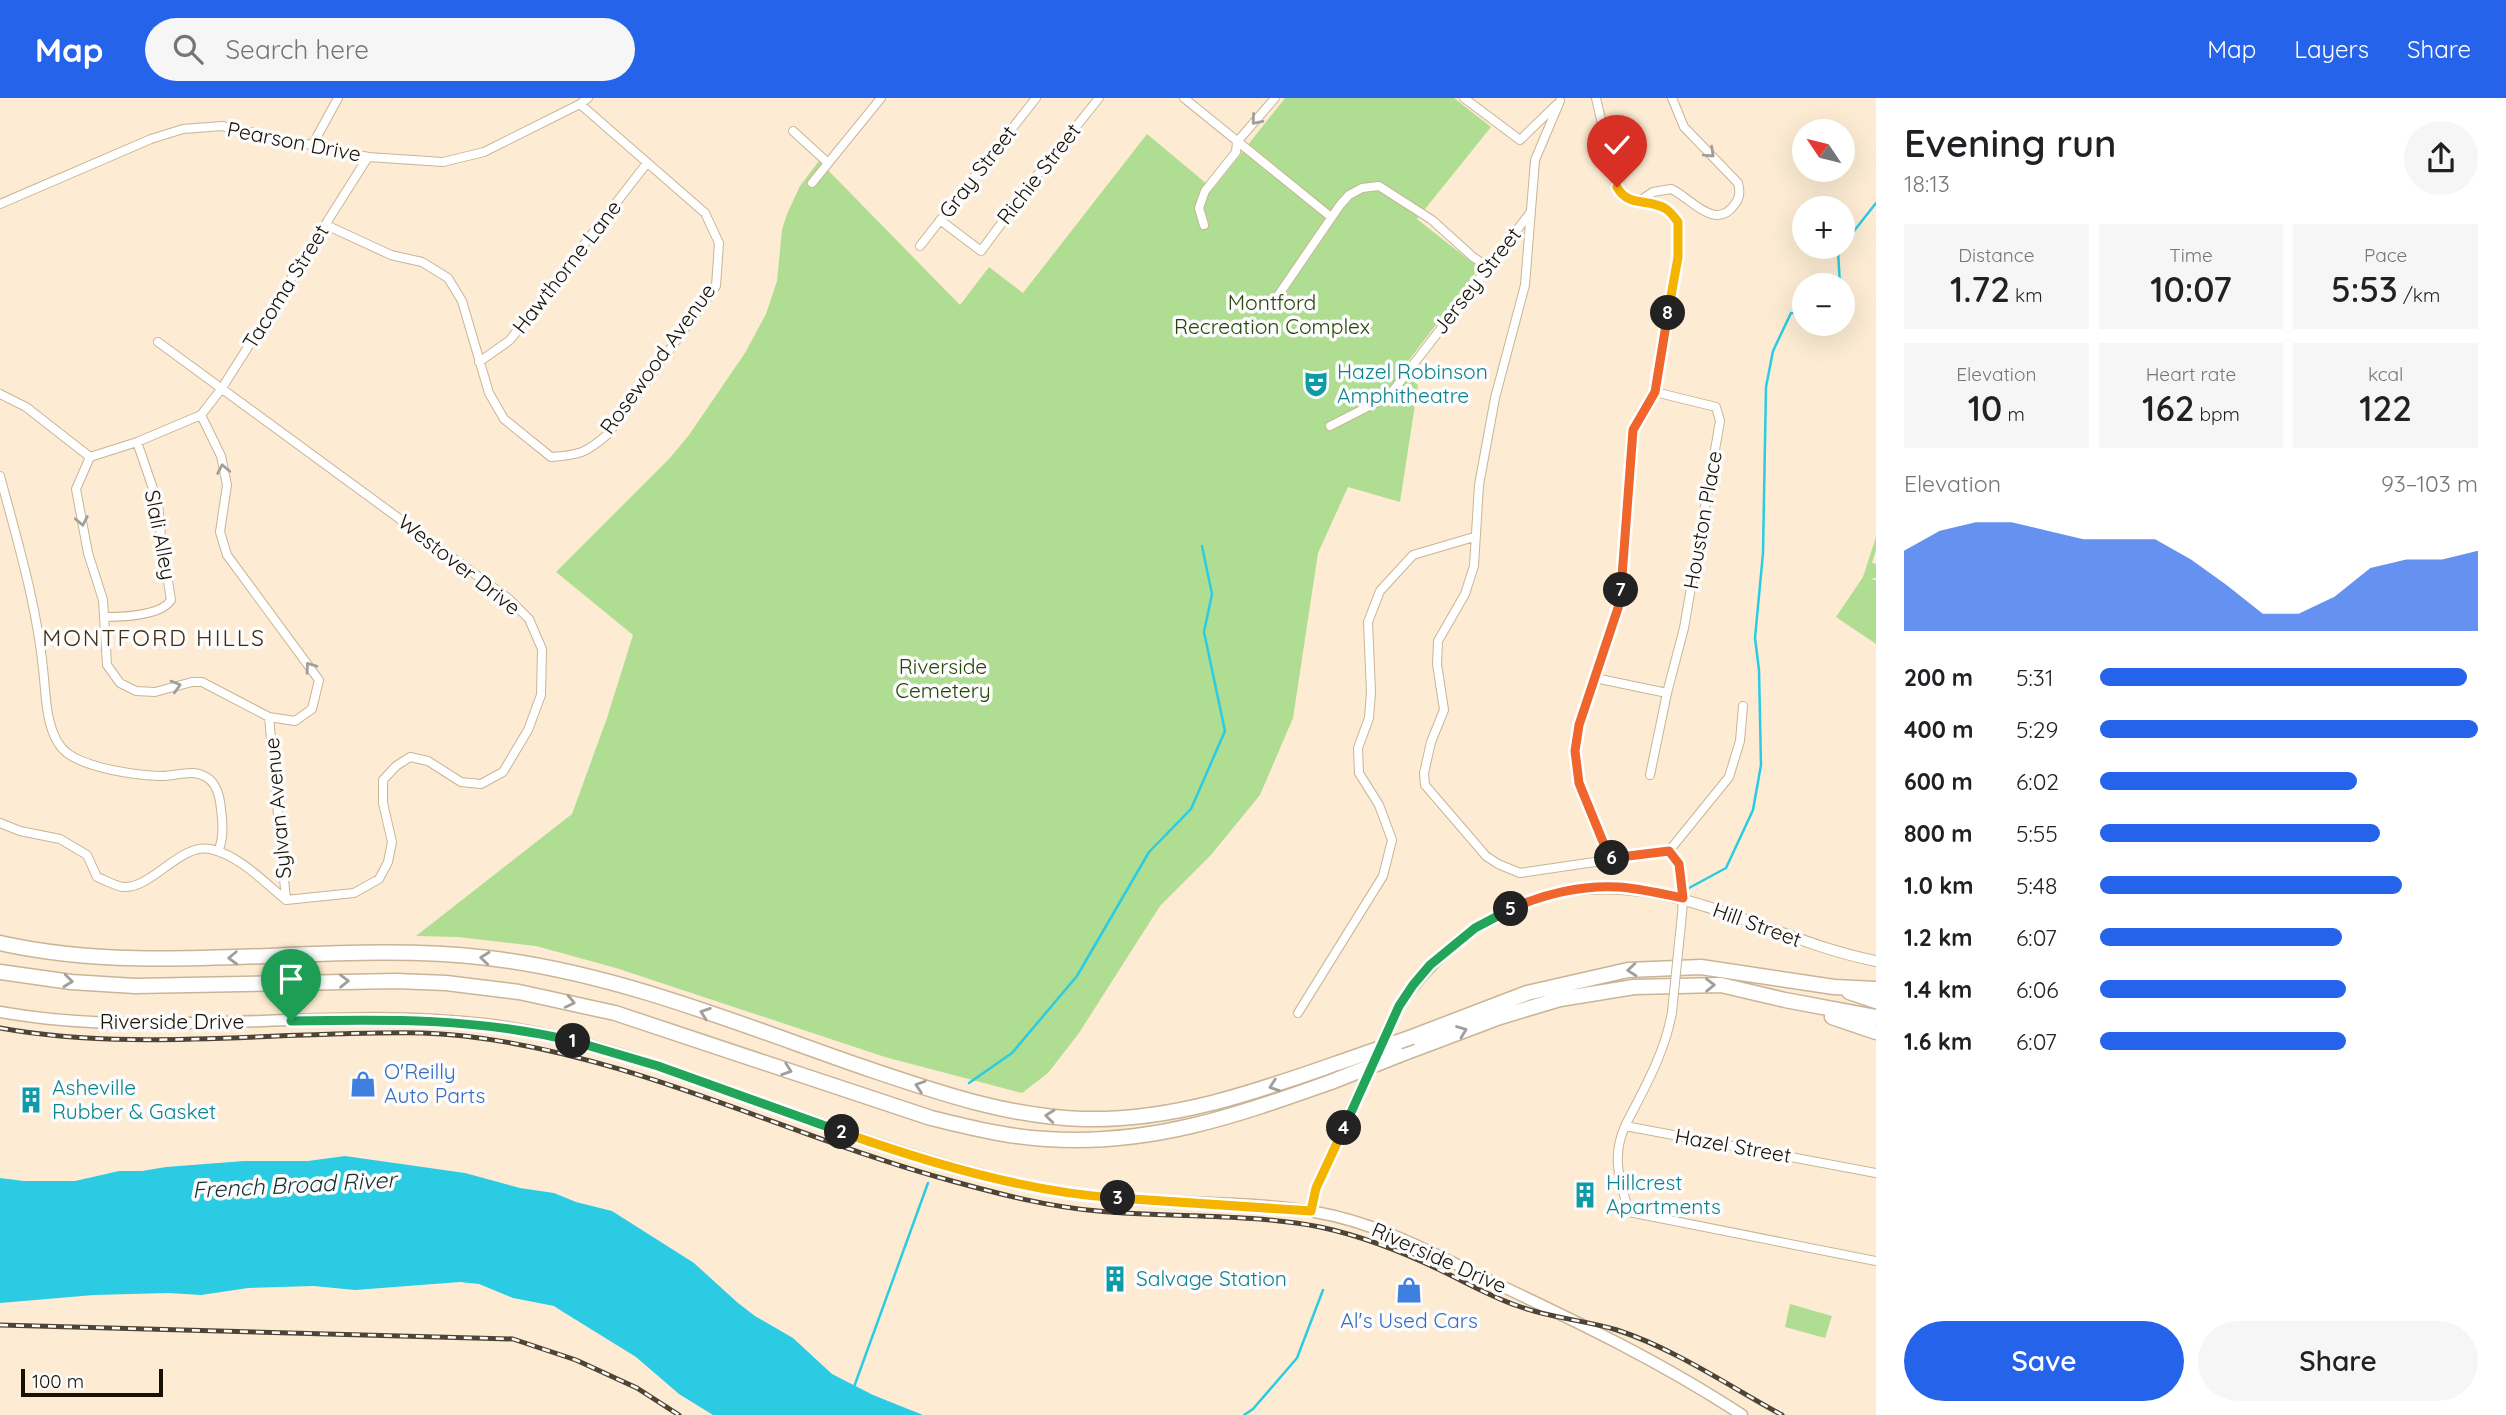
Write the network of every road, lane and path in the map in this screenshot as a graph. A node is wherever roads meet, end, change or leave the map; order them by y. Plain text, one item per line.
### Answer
1 (338, 98) edge
2 (588, 98) edge
3 (881, 98) edge
4 (1036, 98) edge
5 (1099, 98) edge
6 (1184, 98) edge
7 (1275, 98) edge
8 (1464, 98) edge
9 (1596, 98) edge
10 (1672, 98) edge
11 (1562, 99) edge
12 (580, 104) junction
13 (793, 131) dead end
14 (1237, 142) junction
15 (313, 144) junction
16 (368, 157) junction
17 (827, 162) junction
18 (647, 163) junction
19 (812, 183) dead end
20 (1638, 202) junction
21 (0, 204) edge
22 (1530, 213) junction
23 (1331, 217) junction
24 (940, 220) junction
25 (326, 225) junction
26 (1204, 225) dead end
27 (920, 246) dead end
28 (1488, 267) junction
29 (1273, 303) dead end
30 (158, 342) dead end
31 (479, 362) junction
32 (222, 388) junction
33 (1655, 392) junction
34 (0, 394) edge
35 (201, 415) junction
36 (1330, 426) dead end
37 (138, 442) junction
38 (90, 457) junction
39 (0, 476) edge
40 (1474, 537) junction
41 (104, 617) junction
42 (1595, 678) junction
43 (1667, 693) junction
44 (1743, 706) dead end
45 (269, 717) junction
46 (1650, 775) dead end
47 (0, 823) edge
48 (218, 851) junction
49 (1669, 851) junction
50 (1610, 859) junction
51 (1683, 898) junction
52 (286, 900) junction
53 (1475, 928) joint
54 (0, 943) edge
55 (1876, 961) edge
56 (0, 972) edge
57 (1875, 997) edge
58 (1786, 1000) junction
59 (0, 1012) edge
60 (1298, 1013) dead end
61 (1876, 1017) edge
62 (1876, 1032) edge
63 (1625, 1126) junction
64 (1876, 1172) edge
65 (1311, 1211) junction
66 (1876, 1261) edge
67 (1742, 1415) edge

1 - 15 street
2 - 12 street, Pearson Drive
3 - 17 street
4 - 24 street, Gray Street
5 - 24 street, Richie Street
6 - 14 street
7 -> 14 street
8 - 11 street
9 - 20 street
10 -> 20 street
11 - 22 street
12 - 16 street, Pearson Drive
12 - 18 street, Rosewood Avenue
13 - 17 street
14 - 23 street
14 - 26 street
15 - 16 street, Pearson Drive
15 - 21 street, Pearson Drive
16 - 25 street, Tacoma Street
17 - 19 street
18 - 31 street, Hawthorne Lane
18 - 31 street, Rosewood Avenue
20 - 33 street
22 - 28 street, Jersey Street
22 - 40 street
23 - 28 street
23 - 29 street
24 - 27 street, Gray Street
25 - 31 street, Rosewood Avenue
25 - 32 street, Tacoma Street
28 - 36 street, Jersey Street
30 - 32 street
32 - 35 street, Tacoma Street
32 - 52 street, Westover Drive
33 - 42 street
33 - 43 street, Houston Place
34 - 38 street
35 - 37 street
45 -> 35 street
37 - 38 street
37 - 41 street, Slali Alley
38 -> 41 street
39 - 48 street
40 - 50 street
40 - 60 street
41 -> 45 street
42 - 43 street
42 - 50 street
43 - 46 street, Houston Place
44 - 49 street
45 - 52 street, Sylvan Avenue
47 - 48 street
48 - 52 street
49 - 50 street
49 - 51 street
51 - 53 street, Hill Street
51 - 55 street, Hill Street
51 - 63 street, bridge
53 - 65 main road, Hill Street
57 -> 54 highway, bridge
56 -> 58 highway, bridge
58 - 61 highway
58 - 62 highway
59 - 65 main road, Riverside Drive
63 - 64 street, Hazel Street
63 - 66 street
65 - 67 main road, Riverside Drive

